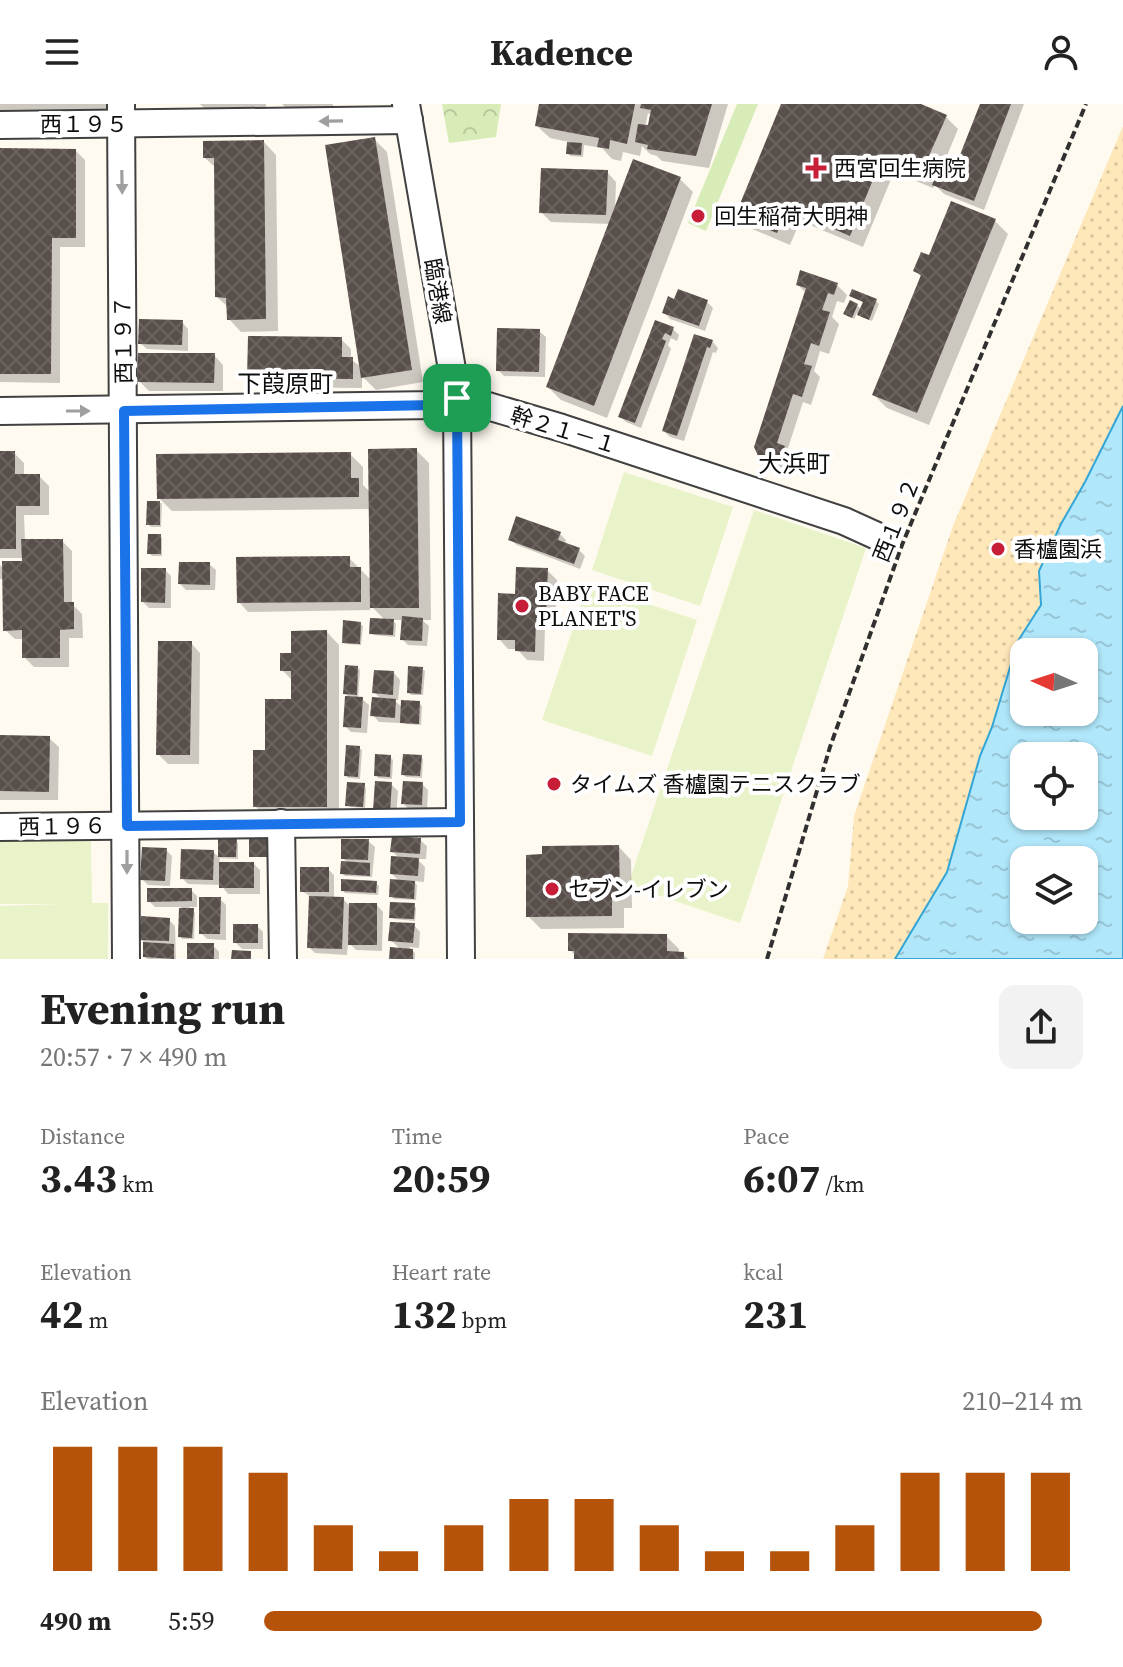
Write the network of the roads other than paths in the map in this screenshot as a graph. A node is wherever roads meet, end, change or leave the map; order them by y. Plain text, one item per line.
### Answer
1 (407, 112) edge
2 (121, 114) edge
3 (0, 125) edge
4 (457, 398) junction
5 (0, 411) edge
6 (124, 411) junction
7 (877, 536) dead end
8 (460, 822) junction
9 (281, 823) junction
10 (127, 826) junction
11 (0, 827) edge
12 (126, 959) edge
13 (283, 959) edge
14 (461, 959) edge

1 -> 2 street, 西１９５
1 - 4 street, 臨港線
2 - 3 street, 西１９５
2 -> 6 street, 西１９７
4 - 6 street, 幹２１－１
4 - 7 street, 幹２１－１
4 - 8 street, 臨港線
5 -> 6 street, 幹２１－１
6 - 10 street, 西１９７
8 - 9 street, 西１９６
8 - 14 street, 臨港線
9 - 10 street, 西１９６
9 - 13 street
10 - 11 street, 西１９６
10 -> 12 street, 西１９７

